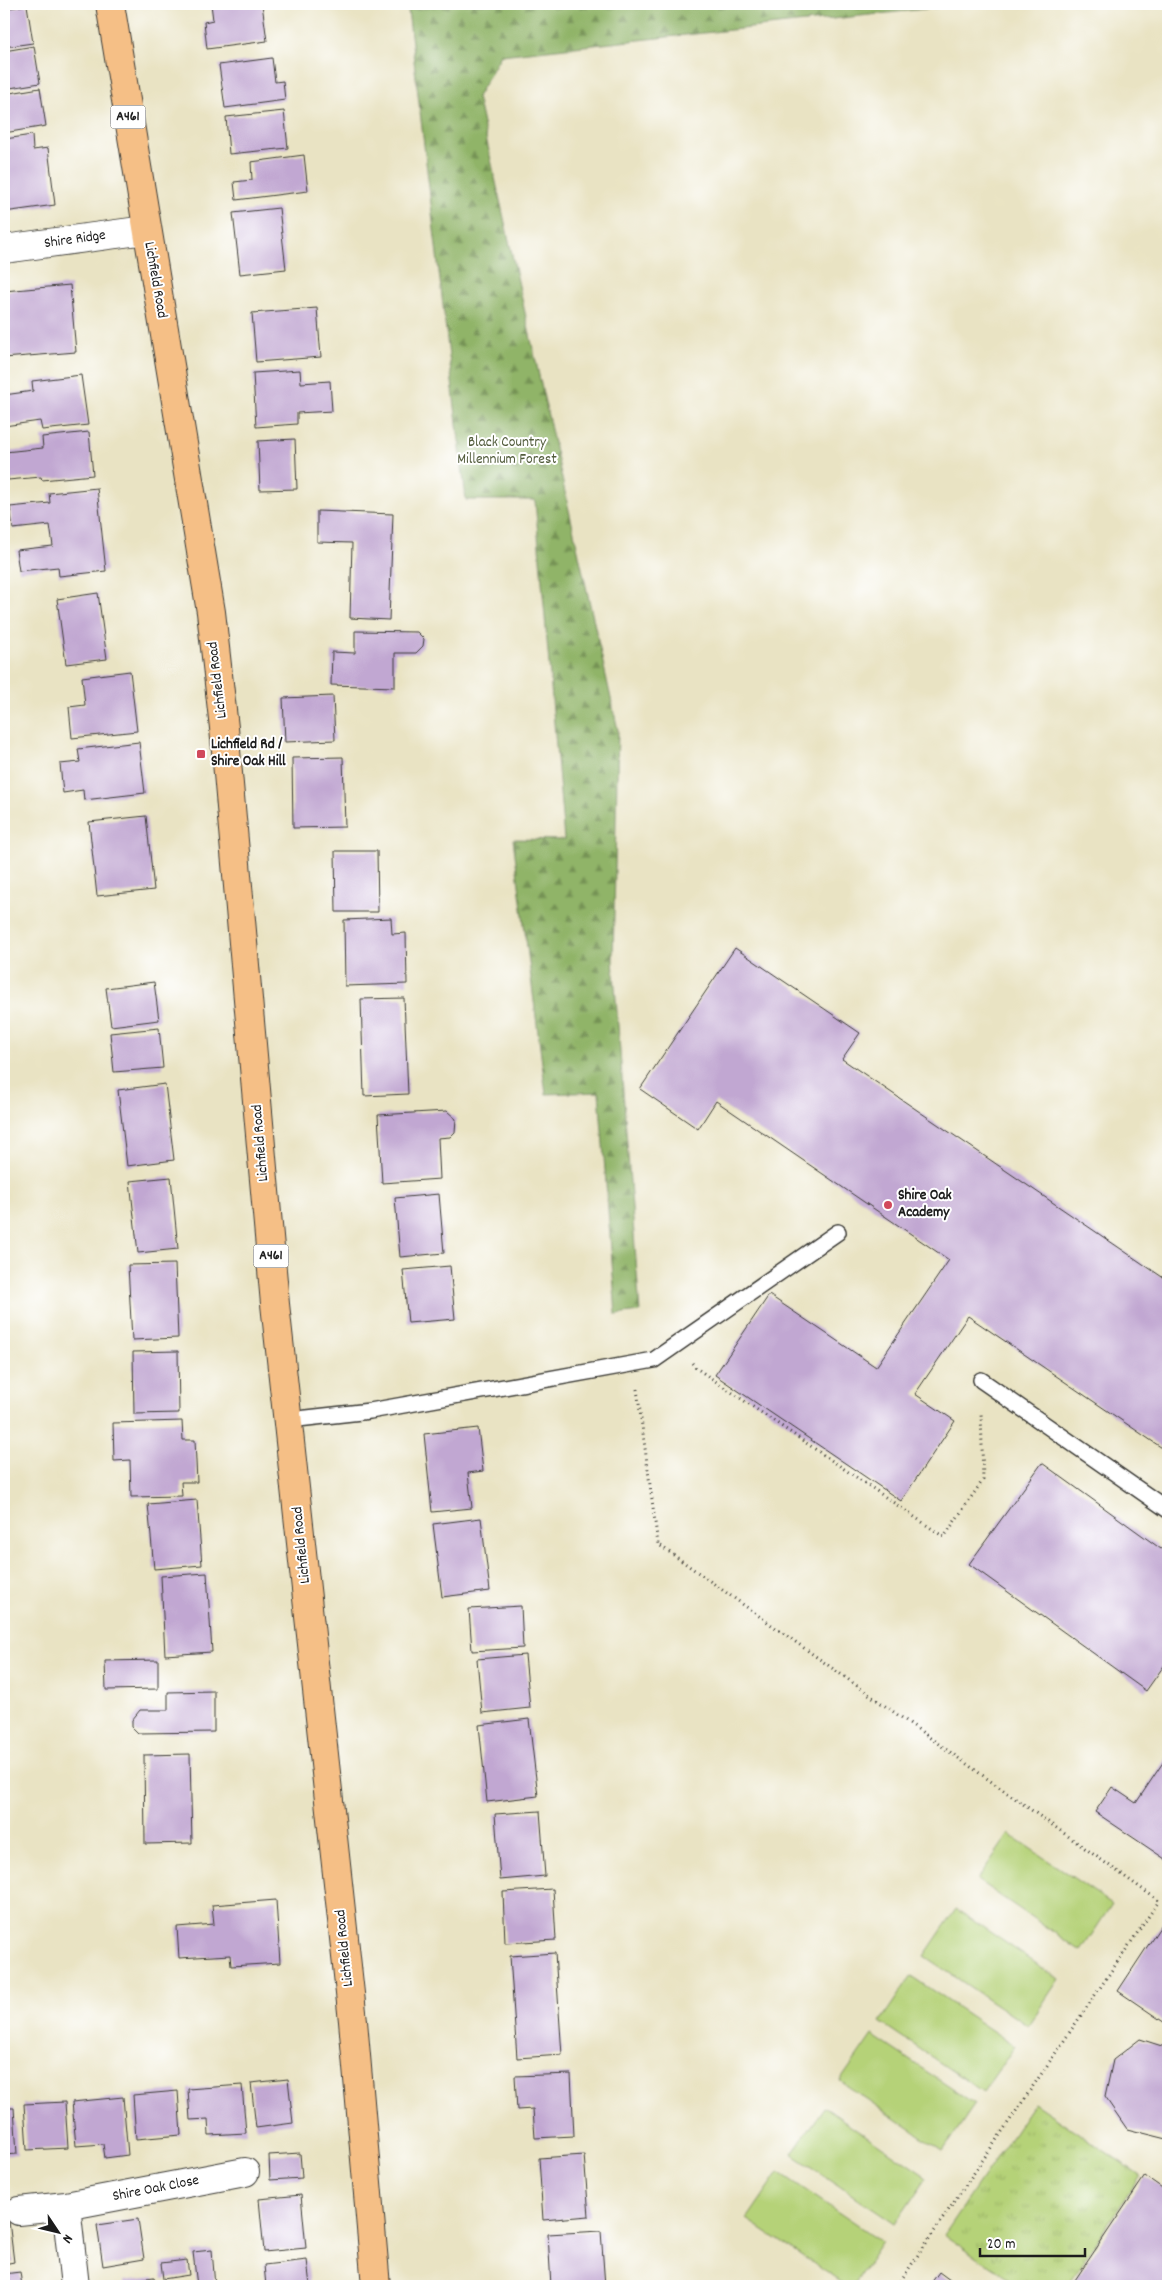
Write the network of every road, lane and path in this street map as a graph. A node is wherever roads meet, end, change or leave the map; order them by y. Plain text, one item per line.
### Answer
1 (110, 4) edge
2 (146, 230) junction
3 (4, 249) edge
4 (838, 1232) dead end
5 (678, 1344) junction
6 (634, 1364) junction
7 (981, 1380) joint
8 (289, 1420) junction
9 (1168, 1510) edge
10 (245, 2172) dead end
11 (66, 2206) junction
12 (19, 2212) dead end
13 (75, 2286) edge
14 (376, 2286) edge
15 (897, 2286) edge

1 - 2 highway, Lichfield Road / A461
2 - 3 street, Shire Ridge
2 - 8 highway, Lichfield Road / A461
4 - 5 lane
5 - 6 lane
5 - 7 path
6 - 8 lane
6 - 15 path
7 - 9 lane
8 - 14 highway, Lichfield Road / A461
10 - 11 street, Shire Oak Close
11 - 12 street, Shire Oak Close
11 - 13 street

